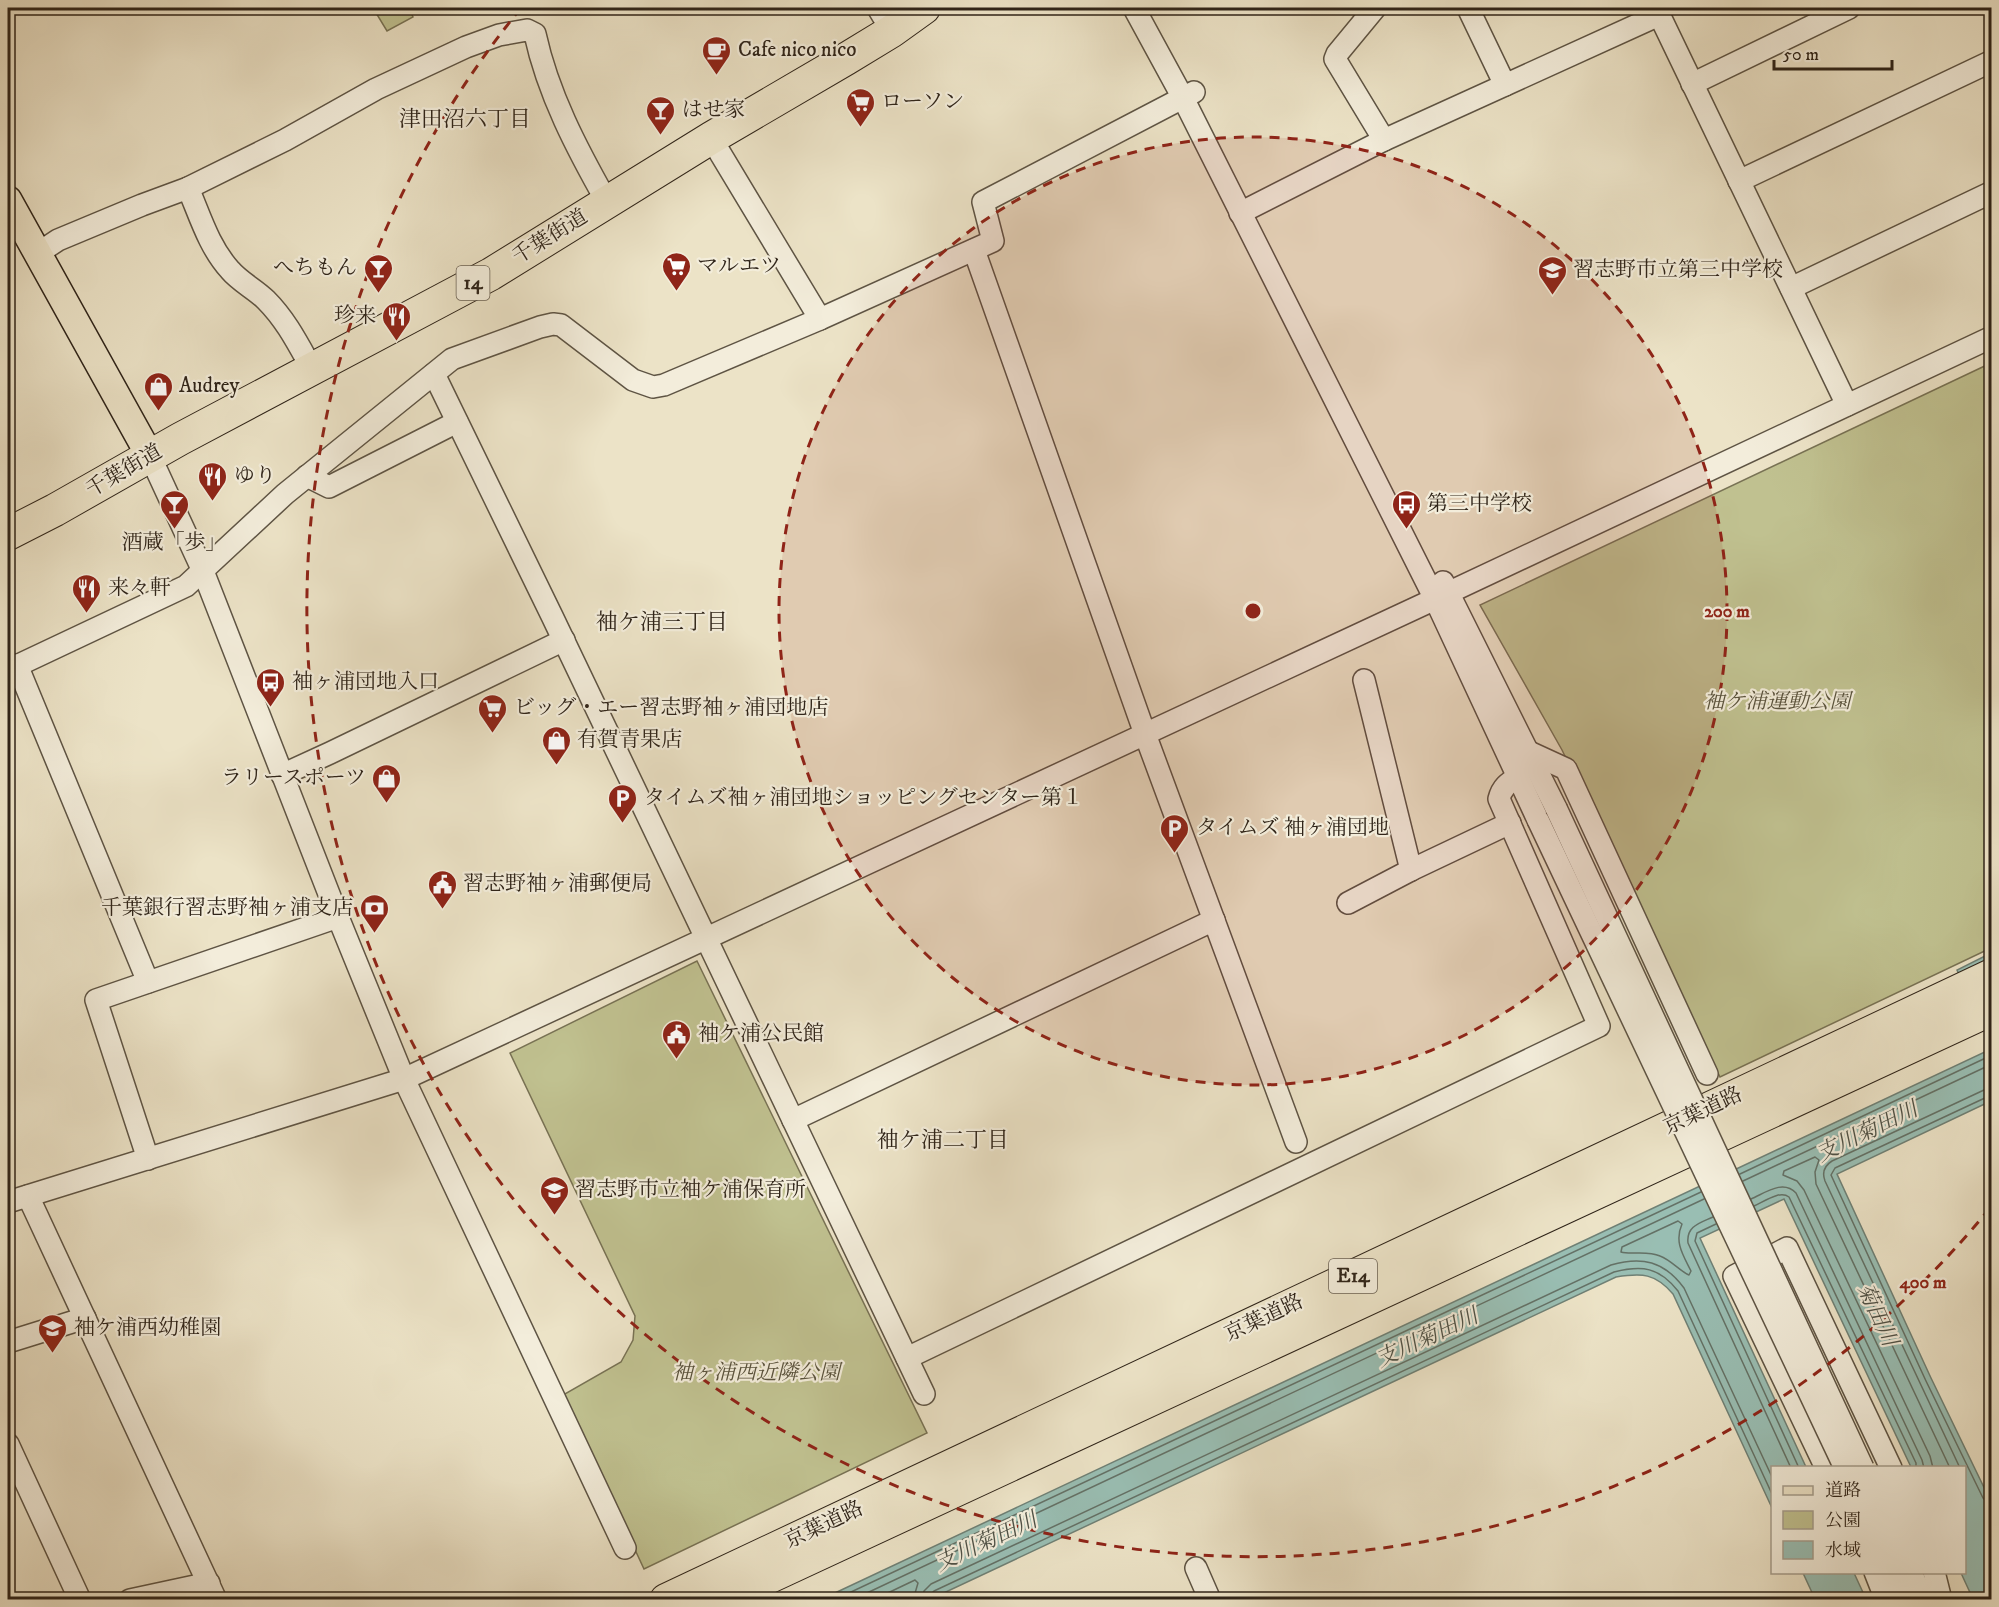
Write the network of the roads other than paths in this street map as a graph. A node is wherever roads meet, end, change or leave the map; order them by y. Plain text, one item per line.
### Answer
1 (924, 8) edge
2 (1134, 8) edge
3 (1149, 8) edge
4 (1375, 8) edge
5 (1468, 8) edge
6 (1849, 8) edge
7 (1657, 11) edge
8 (885, 19) edge
9 (1992, 61) edge
10 (1692, 84) junction
11 (1505, 85) junction
12 (1189, 95) junction
13 (711, 138) junction
14 (1384, 140) junction
15 (1739, 181) junction
16 (188, 188) junction
17 (1992, 192) edge
18 (8, 200) edge
19 (607, 202) junction
20 (1246, 210) junction
21 (974, 250) junction
22 (37, 254) junction
23 (1791, 288) junction
24 (820, 319) junction
25 (1992, 337) edge
26 (312, 369) junction
27 (434, 374) junction
28 (1847, 405) junction
29 (457, 422) junction
30 (150, 456) junction
31 (307, 476) junction
32 (8, 534) edge
33 (203, 571) junction
34 (1442, 596) junction
35 (564, 640) junction
36 (12, 668) edge
37 (1364, 680) dead end
38 (1145, 734) junction
39 (1529, 752) junction
40 (282, 775) junction
41 (1518, 777) junction
42 (1510, 824) junction
43 (1411, 870) junction
44 (1348, 903) dead end
45 (338, 917) junction
46 (1214, 920) junction
47 (705, 939) junction
48 (1992, 975) edge
49 (148, 982) junction
50 (1980, 1014) edge
51 (1707, 1074) dead end
52 (404, 1079) junction
53 (794, 1120) junction
54 (1296, 1142) dead end
55 (148, 1159) junction
56 (28, 1196) junction
57 (8, 1202) edge
58 (85, 1318) junction
59 (8, 1342) edge
60 (907, 1358) junction
61 (924, 1394) dead end
62 (8, 1444) edge
63 (1826, 1466) edge
64 (1845, 1466) edge
65 (1863, 1466) edge
66 (1891, 1466) edge
67 (16, 1484) edge
68 (625, 1548) dead end
69 (1196, 1568) dead end
70 (754, 1571) junction
71 (1876, 1574) edge
72 (1894, 1574) edge
73 (1912, 1574) edge
74 (1935, 1574) edge
75 (213, 1591) edge
76 (677, 1595) edge
77 (80, 1599) edge
78 (130, 1599) edge
79 (720, 1599) edge
80 (1210, 1599) edge
81 (1886, 1599) edge
82 (1903, 1599) edge
83 (1923, 1599) edge
84 (1941, 1599) edge

1 - 8 highway, 千葉街道 / 14
2 - 12 street
3 - 12 street
4 - 14 street
5 - 11 street
6 - 10 street
7 - 10 street
7 - 11 street
8 - 13 highway, 千葉街道 / 14
9 - 15 street
10 - 15 street
11 - 14 street
12 - 20 street
12 - 21 street
13 - 19 highway, 千葉街道 / 14
13 - 24 street
14 - 20 street
15 - 23 street
16 - 19 street
16 - 22 street
16 - 26 street
17 - 23 street
18 - 22 main road
19 - 26 highway, 千葉街道 / 14
20 - 34 street
21 - 24 street
21 - 38 street
22 - 30 main road
23 - 28 street
24 - 27 street
25 - 28 street
26 - 30 highway, 千葉街道 / 14
27 - 29 street
27 - 31 street
28 - 34 street
29 - 31 street
29 - 35 street
30 - 32 highway, 千葉街道 / 14
30 - 33 street
31 - 33 street
33 - 36 street
33 - 40 street
34 - 38 street
34 - 39 street
34 - 41 street
35 - 40 street
35 - 47 street
36 - 49 street
37 - 43 street
38 - 46 street
38 - 47 street
39 - 51 street
39 - 65 street, bridge
40 - 45 street
41 - 42 street
41 - 64 street, bridge
42 - 43 street
42 - 60 street
43 - 44 street
45 - 49 street
45 - 52 street
46 - 53 street
46 - 54 street
47 - 52 street
47 - 53 street
48 - 70 highway, 京葉道路 / E14
49 - 55 street
50 - 70 highway, 京葉道路 / E14
52 - 55 street
52 - 68 street
53 - 60 street
55 - 56 street
56 - 57 street
56 - 58 street
58 - 59 street
58 - 75 street
60 - 61 street
62 - 67 street
63 - 66 street
67 - 77 street
69 - 80 street
70 - 76 highway, 京葉道路 / E14
70 - 79 highway, 京葉道路 / E14
71 - 81 street
72 - 82 street
73 - 83 street
74 - 84 street
75 - 78 street

